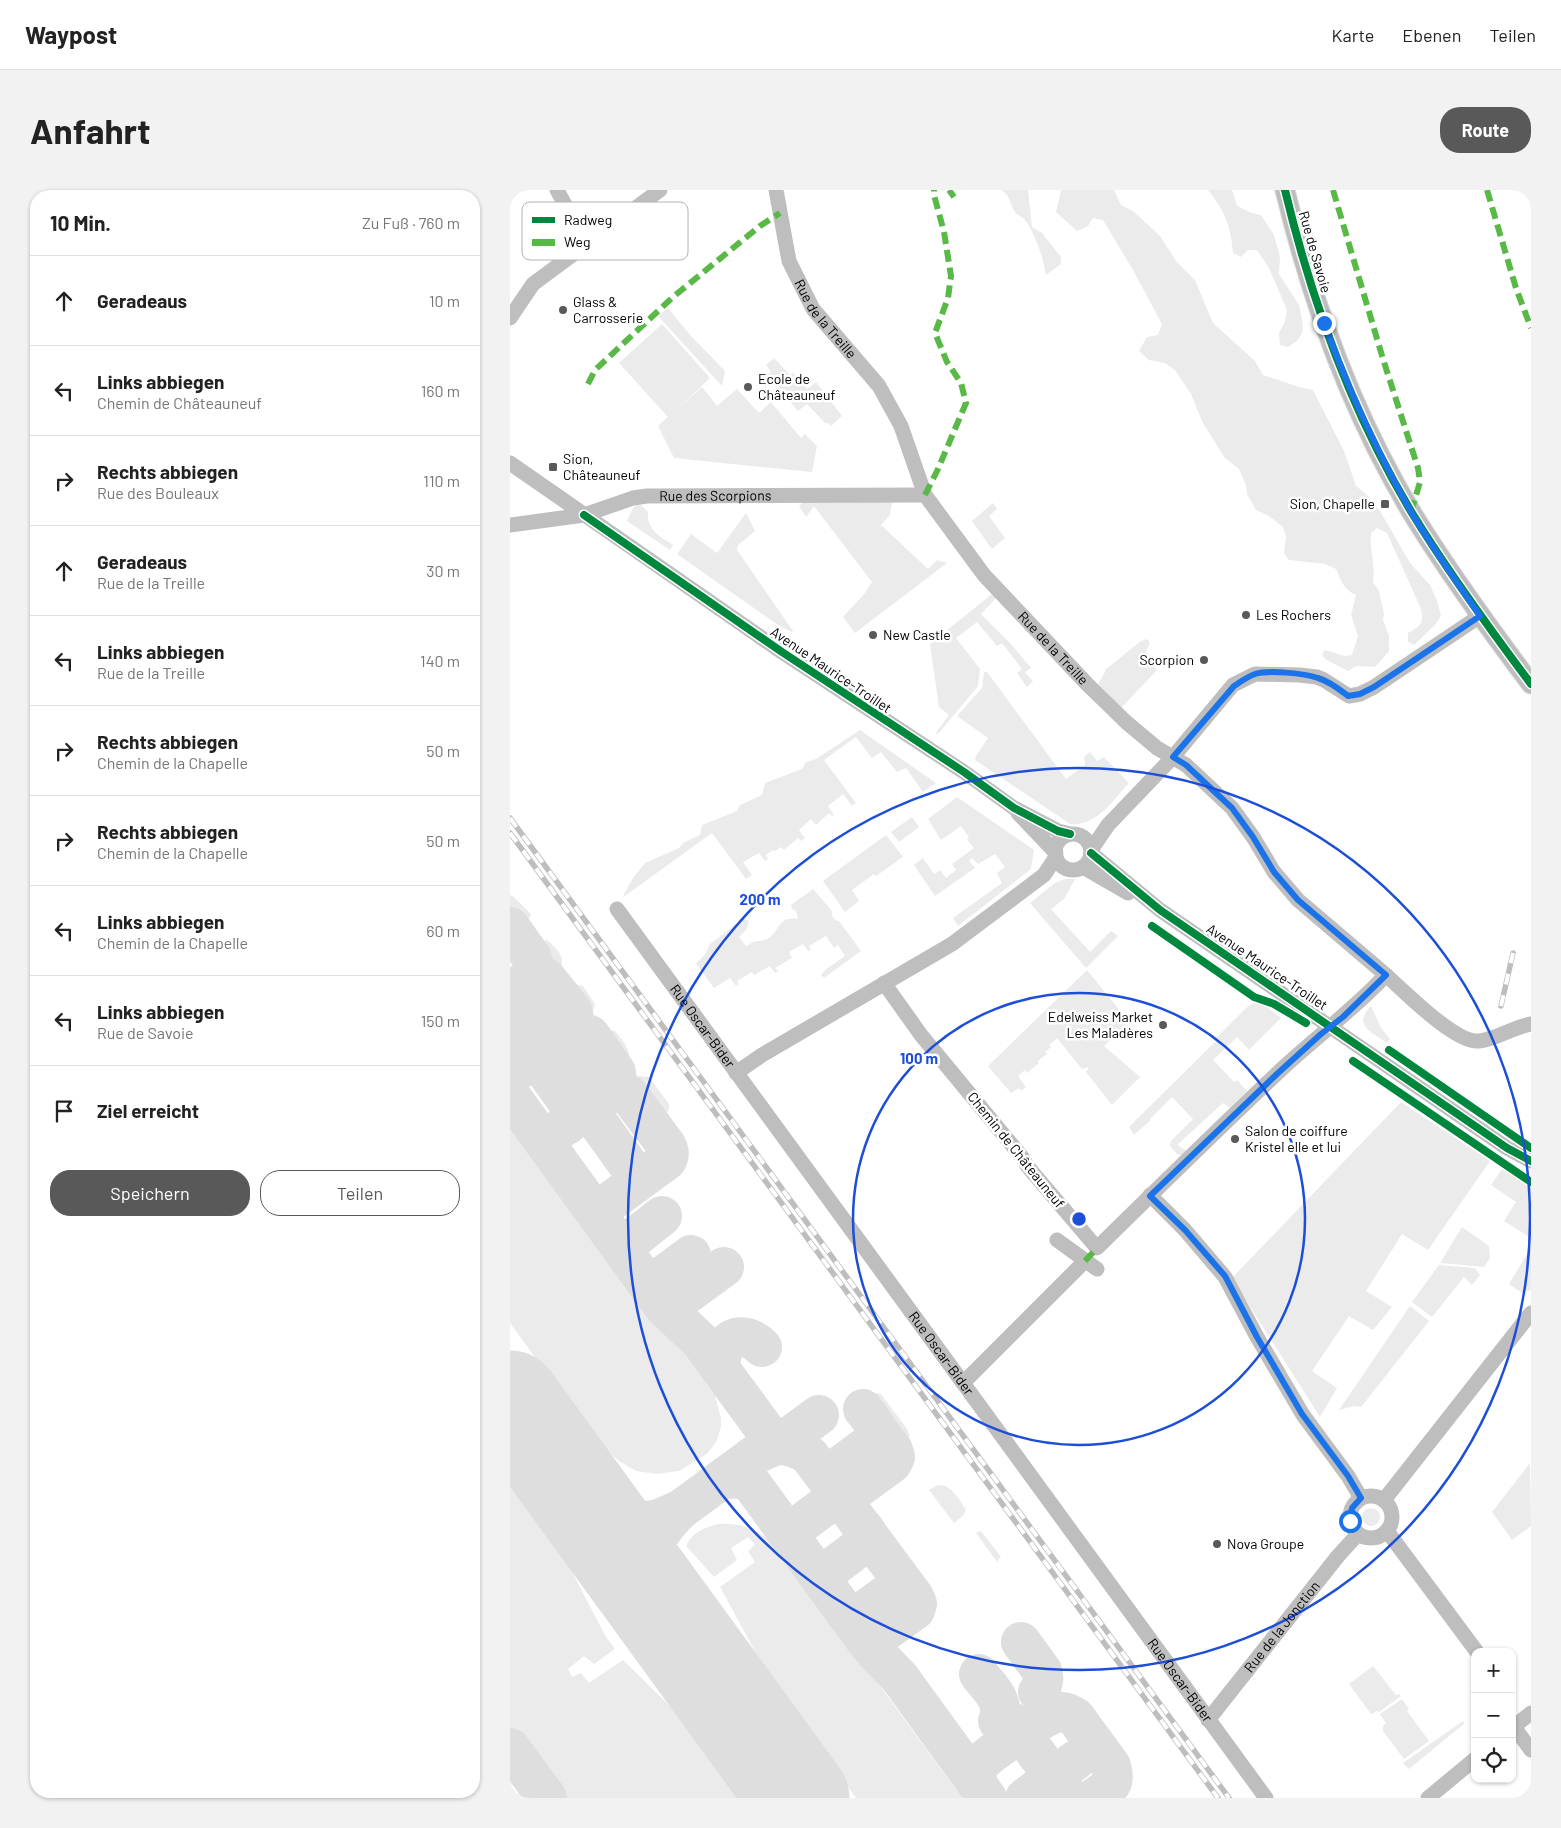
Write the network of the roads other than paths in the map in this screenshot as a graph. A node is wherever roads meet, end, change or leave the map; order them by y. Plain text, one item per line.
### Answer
1 (557, 190) edge
2 (660, 190) edge
3 (776, 190) edge
4 (1285, 190) edge
5 (564, 202) edge
6 (644, 202) edge
7 (566, 260) edge
8 (510, 318) edge
9 (510, 463) edge
10 (925, 495) junction
11 (584, 515) junction
12 (510, 525) edge
13 (1480, 616) junction
14 (1531, 684) edge
15 (1173, 757) junction
16 (1014, 808) junction
17 (1108, 825) junction
18 (1075, 834) junction
19 (1056, 855) junction
20 (1088, 857) junction
21 (1067, 869) junction
22 (1044, 875) junction
23 (617, 909) dead end
24 (1386, 975) junction
25 (884, 983) junction
26 (1531, 1024) edge
27 (1331, 1026) junction
28 (736, 1073) junction
29 (1507, 1148) junction
30 (1531, 1161) edge
31 (1531, 1168) edge
32 (1150, 1196) junction
33 (1057, 1240) dead end
34 (1531, 1313) edge
35 (963, 1383) junction
36 (1361, 1498) junction
37 (1384, 1500) junction
38 (1387, 1531) junction
39 (1358, 1534) junction
40 (1474, 1648) edge
41 (1531, 1712) edge
42 (1208, 1720) junction
43 (1516, 1725) edge
44 (1516, 1732) edge
45 (1531, 1750) edge
46 (1471, 1762) edge
47 (1266, 1798) edge
48 (1428, 1798) edge

1 - 5 street
2 - 6 street
3 - 10 street, Rue de la Treille
4 - 13 main road, Rue de Savoie
7 - 8 street
9 - 11 street, Avenue Maurice-Troillet
10 - 11 street, Rue des Scorpions
10 - 15 street, Rue de la Treille
11 - 12 street, Rue des Scorpions
11 - 16 street, Avenue Maurice-Troillet
13 - 14 main road, Rue de Savoie
13 - 15 street
15 - 17 street
15 - 24 street, Rue de la Treille
16 - 18 street, Avenue Maurice-Troillet
16 - 19 street, Avenue Maurice-Troillet
17 - 18 street
17 - 20 street
18 - 19 street
18 - 20 street
19 - 21 street
19 - 22 street
20 - 21 street
20 - 27 street, Avenue Maurice-Troillet
21 - 22 street
22 - 25 street
23 - 28 street, Rue Oscar-Bider
24 - 26 street, Rue de la Treille
24 - 27 street
25 - 28 street
25 - 32 street, Chemin de Châteauneuf
27 - 29 street, Avenue Maurice-Troillet
27 - 32 street
28 - 35 street, Rue Oscar-Bider
29 - 30 street, Avenue Maurice-Troillet
29 - 31 street, Avenue Maurice-Troillet
32 - 36 street
33 - 35 street
34 - 37 street
35 - 42 street, Rue Oscar-Bider
36 - 37 street
36 - 39 street
37 - 38 street
38 - 39 street
38 - 40 street
39 - 42 street, Rue de la Jonction
41 - 43 street
42 - 47 street, Rue Oscar-Bider
44 - 45 street
46 - 48 street

